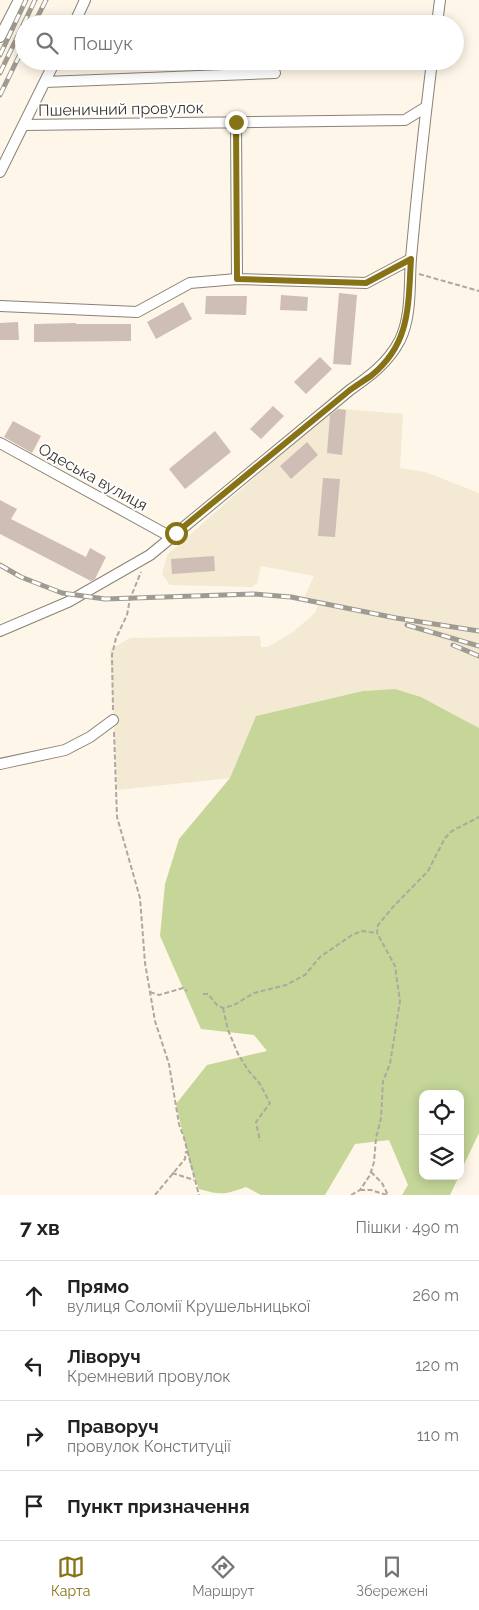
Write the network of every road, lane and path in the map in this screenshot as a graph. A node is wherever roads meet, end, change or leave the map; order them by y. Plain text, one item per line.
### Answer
1 (19, 0) edge
2 (85, 0) edge
3 (440, 0) edge
4 (78, 15) edge
5 (438, 15) edge
6 (0, 37) edge
7 (51, 70) edge
8 (431, 70) edge
9 (275, 73) dead end
10 (45, 82) junction
11 (426, 107) junction
12 (236, 122) junction
13 (24, 125) junction
14 (0, 172) edge
15 (411, 259) junction
16 (410, 272) junction
17 (237, 279) junction
18 (479, 291) edge
19 (0, 306) edge
20 (0, 443) edge
21 (171, 537) junction
22 (150, 555) junction
23 (0, 631) edge
24 (113, 720) junction
25 (0, 764) edge
26 (479, 817) edge
27 (377, 933) junction
28 (187, 991) dead end
29 (150, 992) junction
30 (203, 994) dead end
31 (223, 1008) junction
32 (260, 1141) dead end
33 (187, 1148) junction
34 (371, 1172) junction
35 (172, 1173) junction
36 (195, 1180) junction
37 (360, 1190) junction
38 (155, 1195) edge
39 (199, 1195) edge
40 (351, 1195) edge
41 (388, 1195) edge

1 - 6 street
2 - 4 street
3 - 5 street
7 - 10 street
8 - 11 street
9 - 10 street
10 - 13 street
11 - 12 street, Пшеничний провулок
11 - 15 street
12 - 13 street, Пшеничний провулок
12 - 17 street
13 - 14 street
15 - 16 street
15 - 17 street
16 - 18 path
16 - 21 street
17 - 19 street
20 - 21 street, Одеська вулиця
21 - 22 street
22 - 23 street
22 - 24 path
24 - 25 street
24 - 29 path
26 - 27 path
27 - 31 path
27 - 34 path
28 - 29 path
29 - 33 path
30 - 31 path
31 - 32 path
33 - 35 path
33 - 36 path
34 - 37 path
34 - 41 path
35 - 36 path
35 - 38 path
36 - 39 path
37 - 40 path
37 - 41 path

